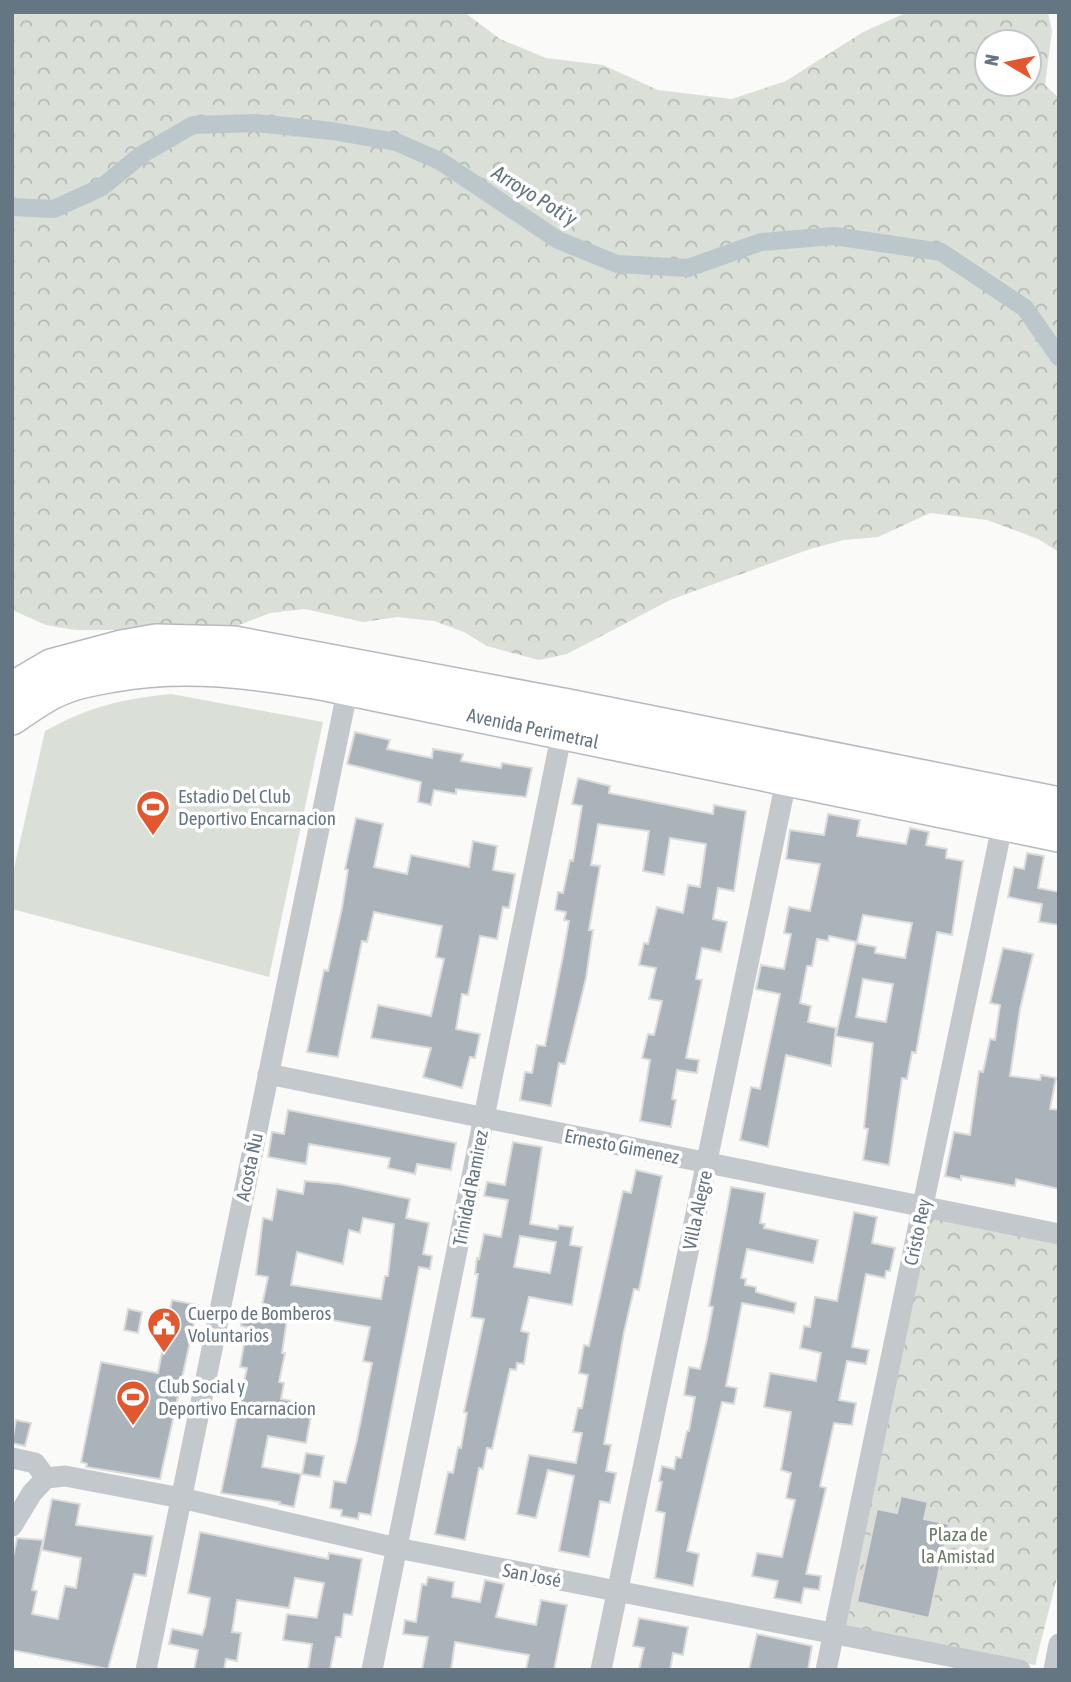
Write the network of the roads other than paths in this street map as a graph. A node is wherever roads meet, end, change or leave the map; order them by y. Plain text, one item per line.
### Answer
1 (350, 677) junction
2 (12, 689) edge
3 (12, 718) edge
4 (565, 720) junction
5 (790, 765) junction
6 (1059, 804) edge
7 (1005, 809) junction
8 (1059, 835) edge
9 (268, 1074) junction
10 (484, 1118) junction
11 (707, 1163) junction
12 (923, 1206) junction
13 (1059, 1234) edge
14 (12, 1458) edge
15 (46, 1478) junction
16 (181, 1498) junction
17 (12, 1526) edge
18 (397, 1548) junction
19 (618, 1592) junction
20 (834, 1633) junction
21 (1059, 1644) edge
22 (146, 1670) edge
23 (372, 1670) edge
24 (601, 1670) edge
25 (826, 1670) edge
26 (1020, 1670) edge
27 (1054, 1670) edge

1 - 2 main road, Avenida Perimetral
1 - 3 main road, Avenida Perimetral
1 - 4 main road, Avenida Perimetral
1 - 9 street, Acosta Ñu
4 - 5 main road, Avenida Perimetral
4 - 10 street, Trinidad Ramirez
5 - 7 main road, Avenida Perimetral
5 - 11 street, Villa Alegre
6 - 7 main road, Avenida Perimetral
7 - 8 main road, Avenida Perimetral
7 - 12 street, Cristo Rey
9 - 10 street, Ernesto Gimenez
9 - 16 street, Acosta Ñu
10 - 11 street, Ernesto Gimenez
10 - 18 street, Trinidad Ramirez
11 - 12 street, Ernesto Gimenez
11 - 19 street, Villa Alegre
12 - 13 street, Ernesto Gimenez
12 - 20 street, Cristo Rey
14 - 15 street
15 - 16 street, San José
15 - 17 street
16 - 18 street, San José
16 - 22 street, Acosta Ñu
18 - 19 street, San José
18 - 23 street, Trinidad Ramirez
19 - 20 street, San José
19 - 24 street, Villa Alegre
20 - 25 street, Cristo Rey
20 - 26 street, San José
21 - 27 street

